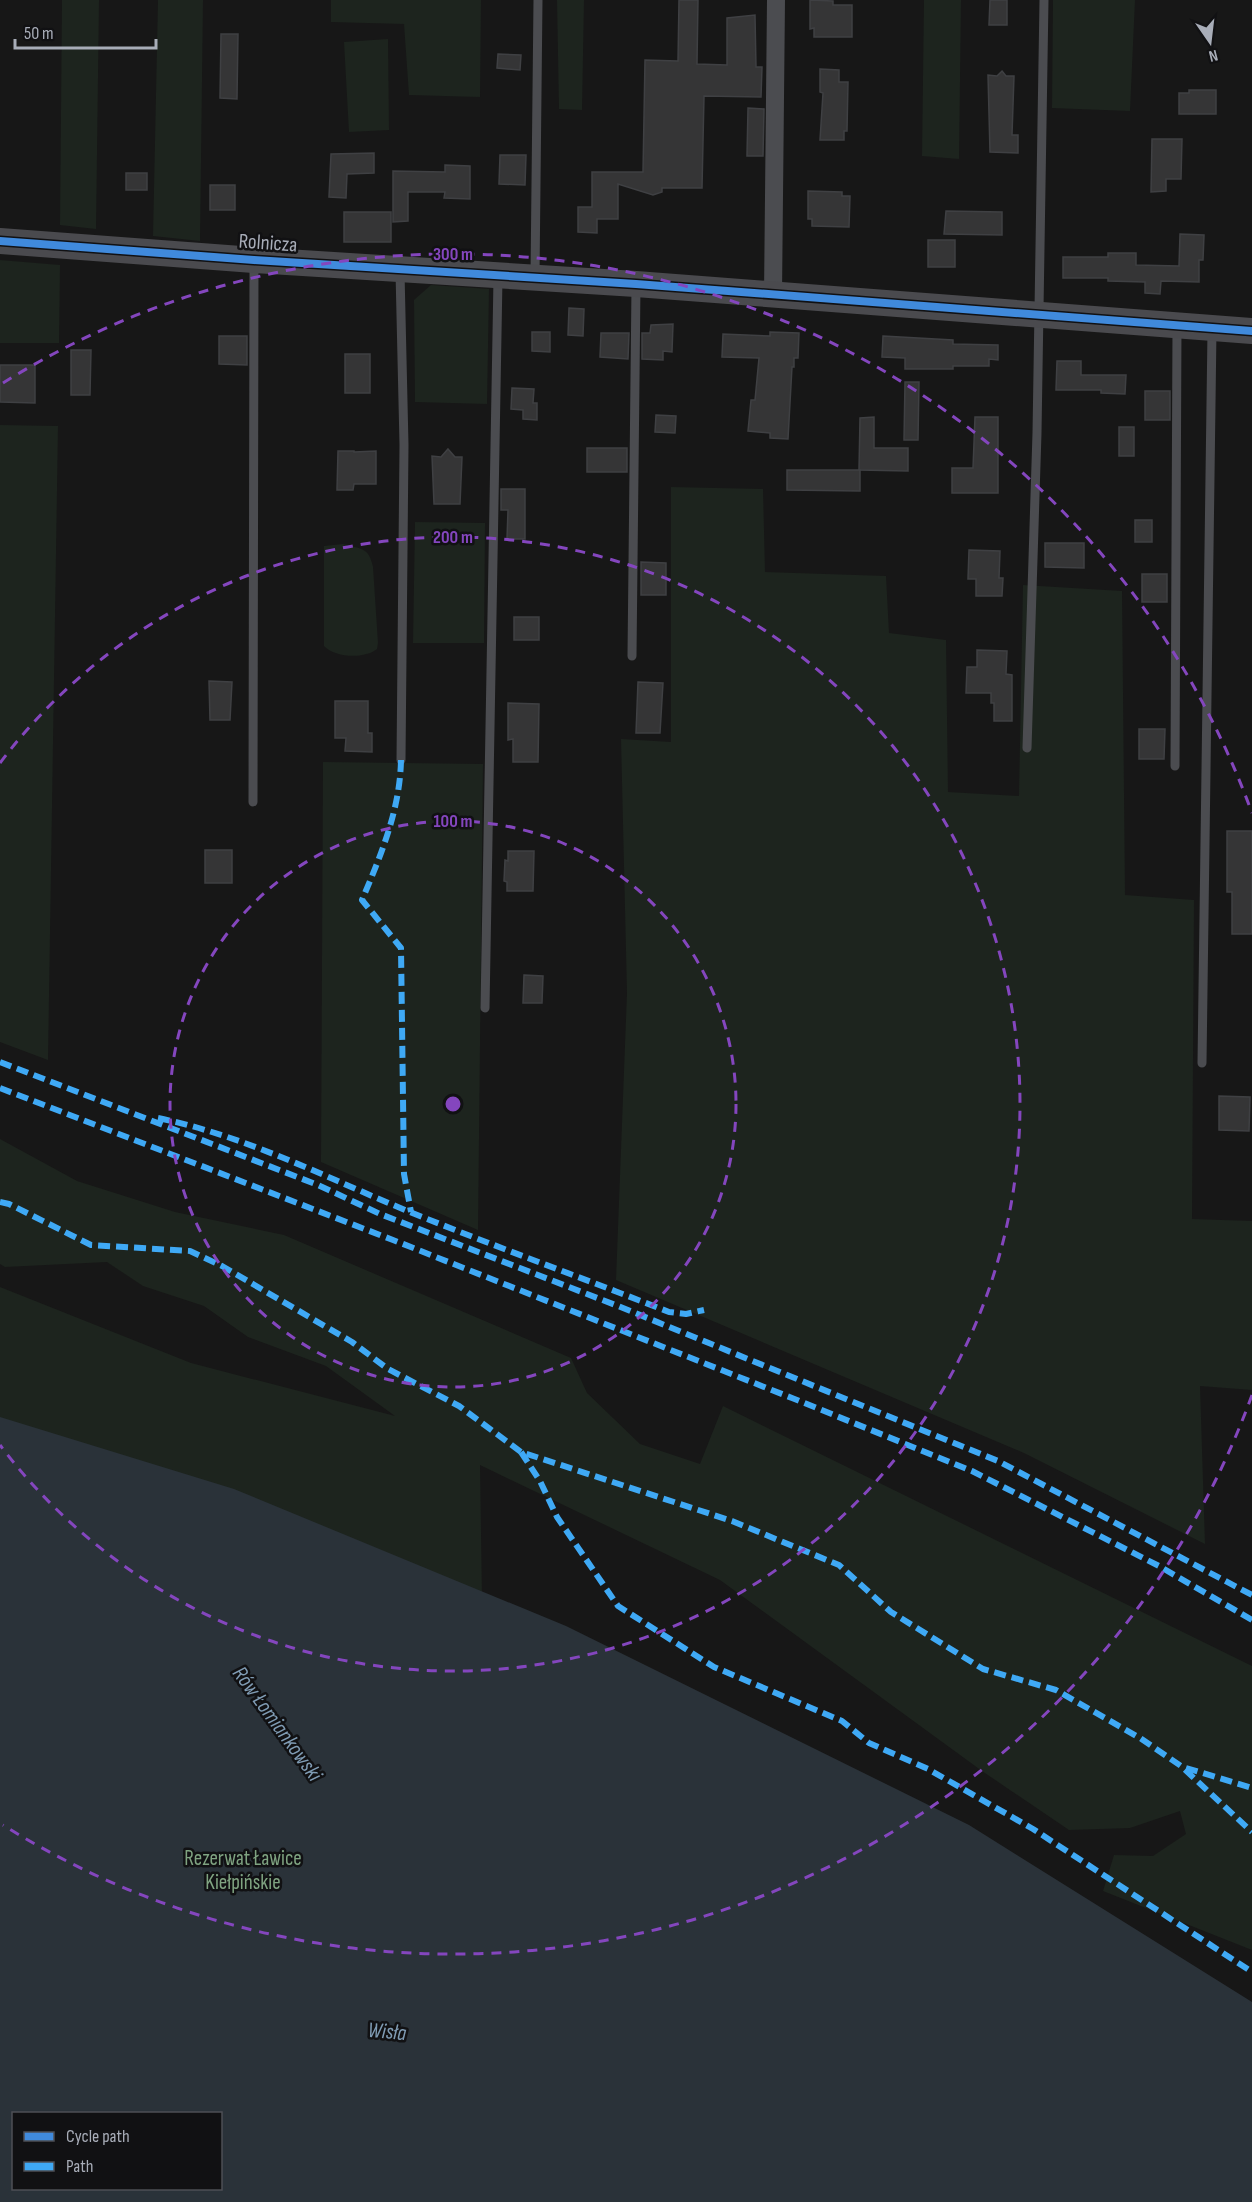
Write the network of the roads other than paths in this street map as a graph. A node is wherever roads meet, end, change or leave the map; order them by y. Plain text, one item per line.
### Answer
1 (538, 0) edge
2 (776, 0) edge
3 (1044, 0) edge
4 (0, 241) edge
5 (254, 260) junction
6 (400, 270) junction
7 (498, 276) junction
8 (534, 279) junction
9 (636, 284) junction
10 (773, 295) junction
11 (1038, 315) junction
12 (1177, 326) junction
13 (1212, 328) junction
14 (1252, 331) edge
15 (632, 656) dead end
16 (1027, 748) dead end
17 (401, 760) dead end
18 (1175, 766) dead end
19 (253, 802) dead end
20 (485, 1008) dead end
21 (1202, 1063) dead end

1 - 8 lane
2 - 10 street
3 - 11 lane
4 - 5 street, Rolnicza
5 - 6 street, Rolnicza
5 - 19 lane
6 - 7 street, Rolnicza
6 - 17 lane
7 - 8 street, Rolnicza
7 - 20 lane
8 - 9 street, Rolnicza
9 - 10 street, Rolnicza
9 - 15 lane
10 - 11 street, Rolnicza
11 - 12 street, Rolnicza
11 - 16 lane
12 - 13 street, Rolnicza
12 - 18 lane
13 - 14 street, Rolnicza
13 - 21 lane

